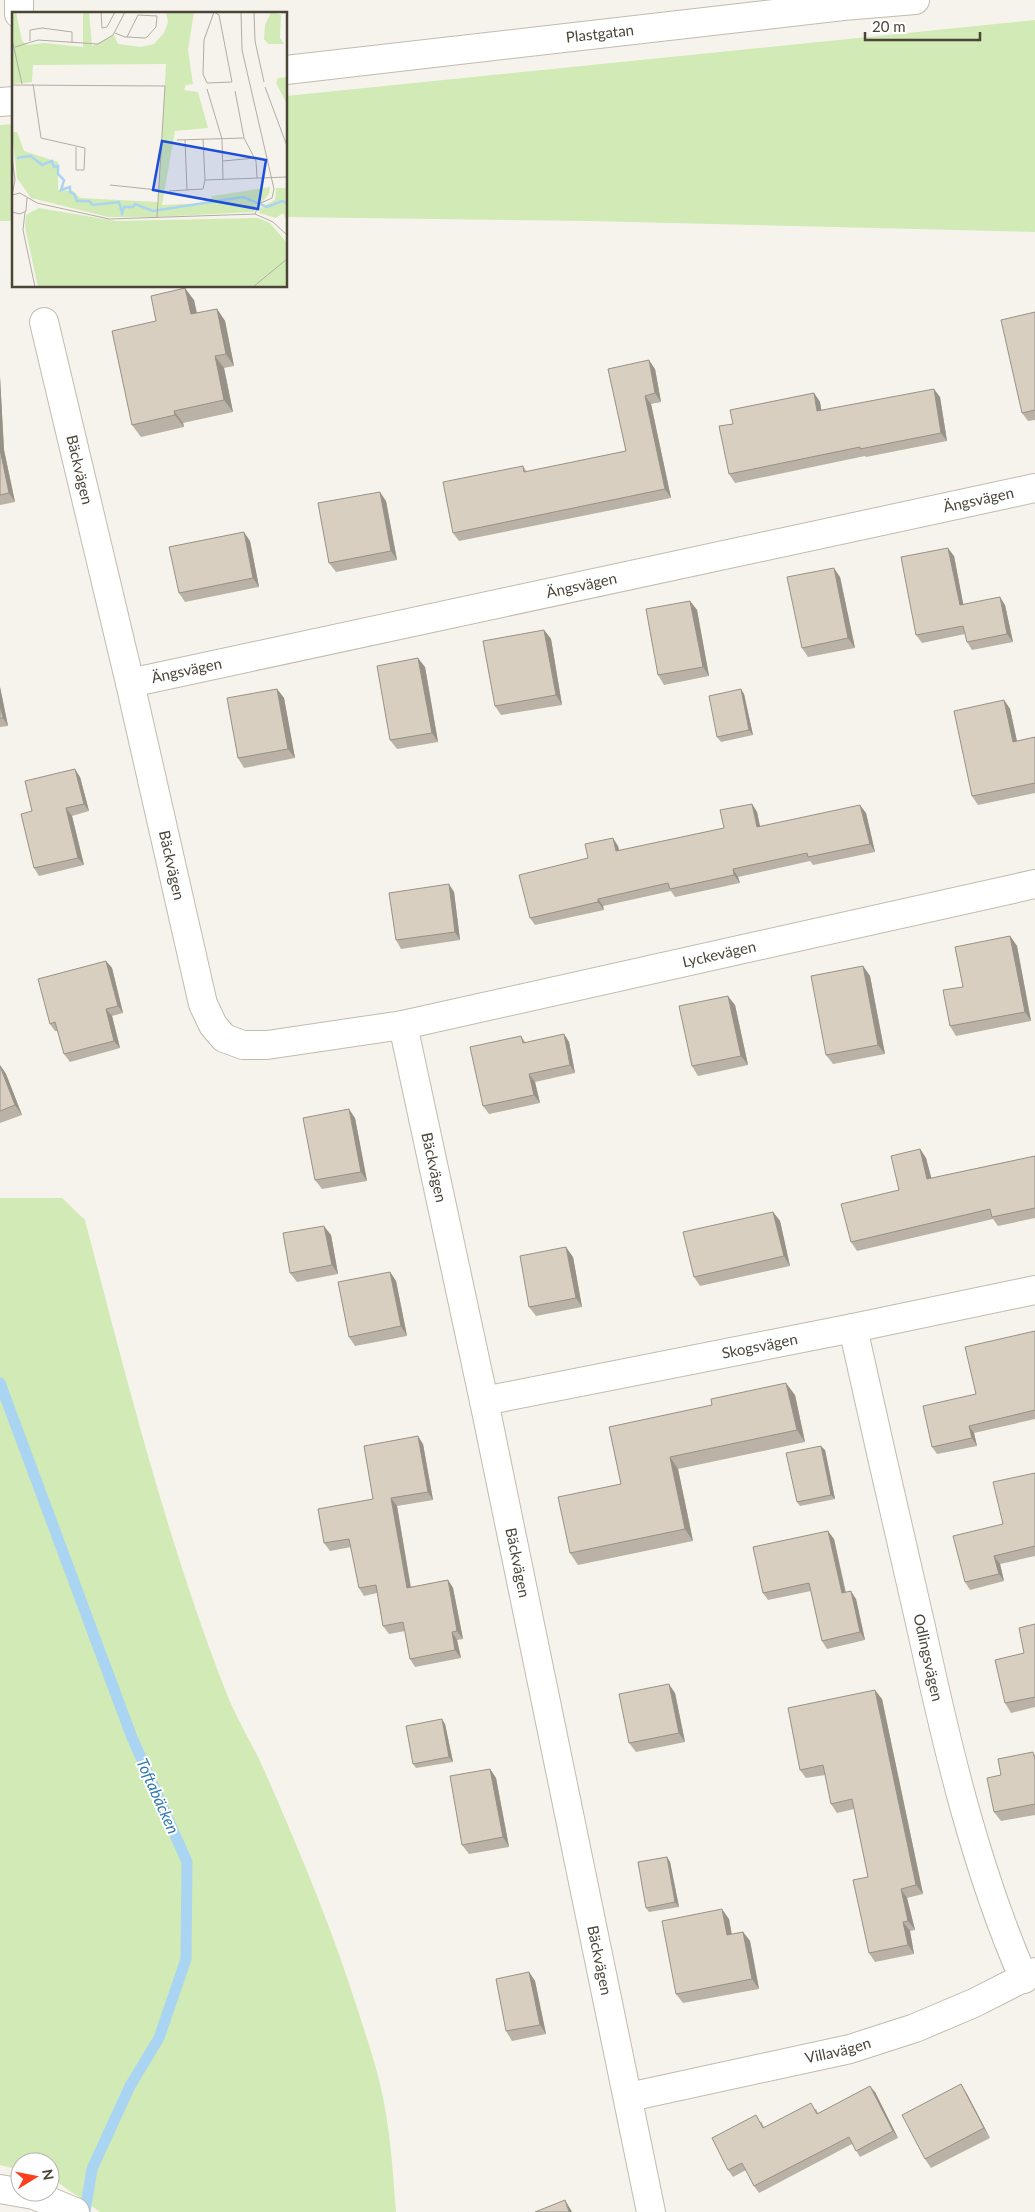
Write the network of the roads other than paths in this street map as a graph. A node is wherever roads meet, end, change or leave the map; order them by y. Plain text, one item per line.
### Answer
1 (915, 0) edge
2 (288, 70) edge
3 (44, 322) dead end
4 (1035, 488) edge
5 (130, 683) junction
6 (1035, 884) edge
7 (403, 1025) junction
8 (1035, 1290) edge
9 (852, 1328) junction
10 (484, 1401) junction
11 (1030, 1975) edge
12 (629, 2097) junction
13 (4, 2189) edge
14 (75, 2212) edge
15 (651, 2212) edge

1 - 2 street, Plastgatan
3 - 5 street, Bäckvägen
4 - 5 street, Ängsvägen
5 - 7 street, Bäckvägen
6 - 7 street, Lyckevägen
7 - 10 street, Bäckvägen
8 - 9 street, Skogsvägen
9 - 10 street, Skogsvägen
9 - 11 street, Odlingsvägen
10 - 12 street, Bäckvägen
11 - 12 street, Villavägen
12 - 15 street, Bäckvägen
13 - 14 street

